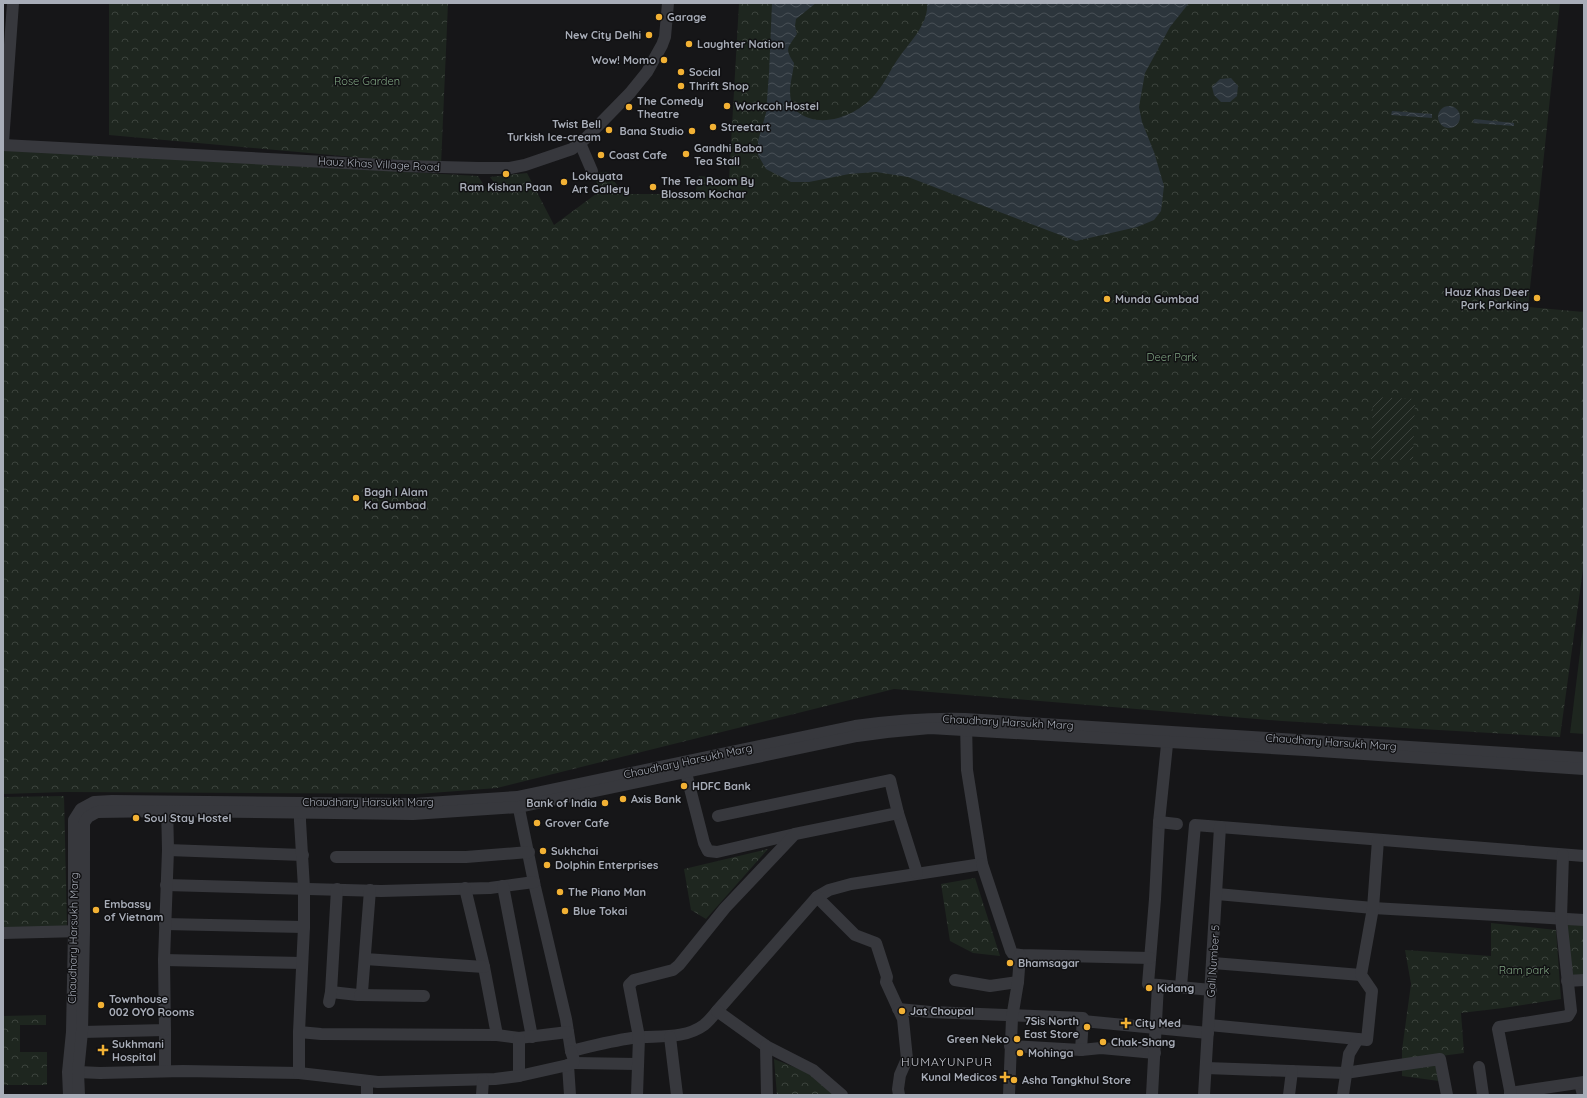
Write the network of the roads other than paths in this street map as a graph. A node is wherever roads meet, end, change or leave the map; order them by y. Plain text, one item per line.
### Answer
1 (13, 3) edge
2 (668, 3) edge
3 (3, 143) edge
4 (580, 143) junction
5 (592, 171) dead end
6 (966, 724) junction
7 (1168, 736) junction
8 (1584, 758) edge
9 (1524, 765) junction
10 (684, 767) junction
11 (1584, 769) edge
12 (518, 802) junction
13 (167, 806) junction
14 (300, 807) junction
15 (898, 813) junction
16 (718, 816) dead end
17 (1159, 822) junction
18 (1177, 824) dead end
19 (1220, 827) junction
20 (795, 834) junction
21 (1378, 840) junction
22 (168, 850) junction
23 (528, 852) junction
24 (1563, 854) junction
25 (303, 855) junction
26 (1584, 856) edge
27 (336, 857) dead end
28 (982, 864) junction
29 (917, 873) junction
30 (534, 882) junction
31 (166, 885) junction
32 (503, 886) junction
33 (304, 888) junction
34 (465, 888) junction
35 (337, 890) junction
36 (370, 890) junction
37 (1217, 894) junction
38 (817, 897) junction
39 (1373, 908) junction
40 (1561, 918) junction
41 (1584, 920) edge
42 (165, 924) junction
43 (304, 927) junction
44 (79, 931) junction
45 (3, 933) edge
46 (1020, 955) junction
47 (1150, 958) junction
48 (365, 959) junction
49 (164, 960) junction
50 (302, 963) junction
51 (1213, 963) junction
52 (484, 967) junction
53 (1361, 975) junction
54 (955, 980) dead end
55 (1584, 980) edge
56 (1567, 981) junction
57 (1018, 982) junction
58 (1158, 985) junction
59 (1181, 986) junction
60 (1211, 990) junction
61 (360, 995) junction
62 (424, 996) dead end
63 (898, 1009) junction
64 (717, 1011) junction
65 (1012, 1015) junction
66 (1083, 1021) junction
67 (1156, 1028) junction
68 (1208, 1029) junction
69 (165, 1030) junction
70 (82, 1032) junction
71 (299, 1032) junction
72 (568, 1032) junction
73 (496, 1035) junction
74 (532, 1036) junction
75 (670, 1036) junction
76 (519, 1038) junction
77 (639, 1038) junction
78 (1358, 1039) junction
79 (766, 1046) junction
80 (1010, 1046) junction
81 (1081, 1050) junction
82 (1155, 1054) junction
83 (571, 1060) junction
84 (637, 1064) junction
85 (1479, 1067) dead end
86 (1206, 1068) junction
87 (165, 1071) junction
88 (1292, 1071) junction
89 (78, 1072) junction
90 (299, 1073) junction
91 (1345, 1073) junction
92 (519, 1076) junction
93 (483, 1080) junction
94 (367, 1081) junction
95 (1582, 1082) edge
96 (1549, 1091) edge
97 (1510, 1094) edge
98 (69, 1095) edge
99 (79, 1095) edge
100 (367, 1095) edge
101 (482, 1095) edge
102 (570, 1095) edge
103 (637, 1095) edge
104 (677, 1095) edge
105 (767, 1095) edge
106 (842, 1095) edge
107 (899, 1095) edge
108 (1009, 1095) edge
109 (1152, 1095) edge
110 (1204, 1095) edge
111 (1289, 1095) edge
112 (1343, 1095) edge
113 (1447, 1095) edge
114 (1483, 1095) edge
115 (1583, 1095) edge

1 - 3 street
2 - 4 street, Hauz Khas Village Road
3 - 4 street, Hauz Khas Village Road
4 - 5 street
6 - 7 street, Chaudhary Harsukh Marg
6 - 10 street, Chaudhary Harsukh Marg
6 - 28 street
7 - 9 street, Chaudhary Harsukh Marg
7 - 17 street
8 - 9 street, Chaudhary Harsukh Marg
9 - 11 street, Chaudhary Harsukh Marg
10 - 12 street, Chaudhary Harsukh Marg
10 - 20 street
12 - 14 street, Chaudhary Harsukh Marg
12 - 23 street
13 - 14 street, Chaudhary Harsukh Marg
13 - 22 street
13 - 44 street, Chaudhary Harsukh Marg
14 - 25 street
15 - 16 street
15 - 20 street
15 - 29 street
17 - 18 street
17 - 47 street
19 - 21 street
19 - 37 street, Gali Number 5
19 - 59 street
20 - 77 street
21 - 24 street
21 - 39 street
22 - 25 street
22 - 31 street
23 - 27 street
23 - 30 street
24 - 26 street
24 - 40 street
25 - 33 street
28 - 29 street
28 - 46 street
29 - 38 street
30 - 32 street
30 - 72 street
31 - 33 street
31 - 42 street
32 - 34 street
32 - 74 street
33 - 35 street
33 - 43 street
34 - 36 street
34 - 52 street
35 - 36 street
35 - 61 street
36 - 48 street
37 - 39 street
37 - 51 street, Gali Number 5
38 - 63 street
38 - 64 street
39 - 40 street
39 - 53 street
40 - 41 street
40 - 56 street
42 - 43 street
42 - 49 street
43 - 50 street
44 - 45 street
44 - 70 street, Chaudhary Harsukh Marg
44 - 98 street, Chaudhary Harsukh Marg
46 - 47 street
46 - 57 street
47 - 58 street
48 - 52 street
48 - 61 street
49 - 50 street
49 - 69 street
50 - 71 street
51 - 53 street
51 - 60 street, Gali Number 5
52 - 73 street
53 - 78 street
54 - 57 street
55 - 56 street
56 - 97 street
57 - 65 street
58 - 59 street
58 - 67 street
59 - 60 street
60 - 68 street, Gali Number 5
61 - 62 street
63 - 65 street
63 - 107 street
64 - 75 street
64 - 79 street
65 - 66 street
65 - 80 street
66 - 67 street
66 - 81 street
67 - 68 street
67 - 82 street
68 - 78 street
68 - 86 street, Gali Number 5
69 - 70 street
69 - 87 street
70 - 89 street, Chaudhary Harsukh Marg
71 - 73 street
71 - 90 street
72 - 74 street
72 - 83 street
73 - 76 street
74 - 76 street
75 - 77 street
75 - 104 street
76 - 92 street
77 - 83 street
77 - 84 street
78 - 91 street
79 - 105 street
79 - 106 street
80 - 81 street
80 - 108 street
81 - 82 street
82 - 109 street
83 - 84 street
83 - 92 street
83 - 102 street
84 - 103 street
85 - 114 street
86 - 88 street
86 - 110 street, Gali Number 5
87 - 89 street
87 - 90 street
88 - 91 street
88 - 111 street
89 - 99 street, Chaudhary Harsukh Marg
90 - 94 street
91 - 112 street
91 - 113 street
92 - 93 street
93 - 94 street
93 - 101 street
94 - 100 street
95 - 96 street
95 - 115 street
96 - 97 street

